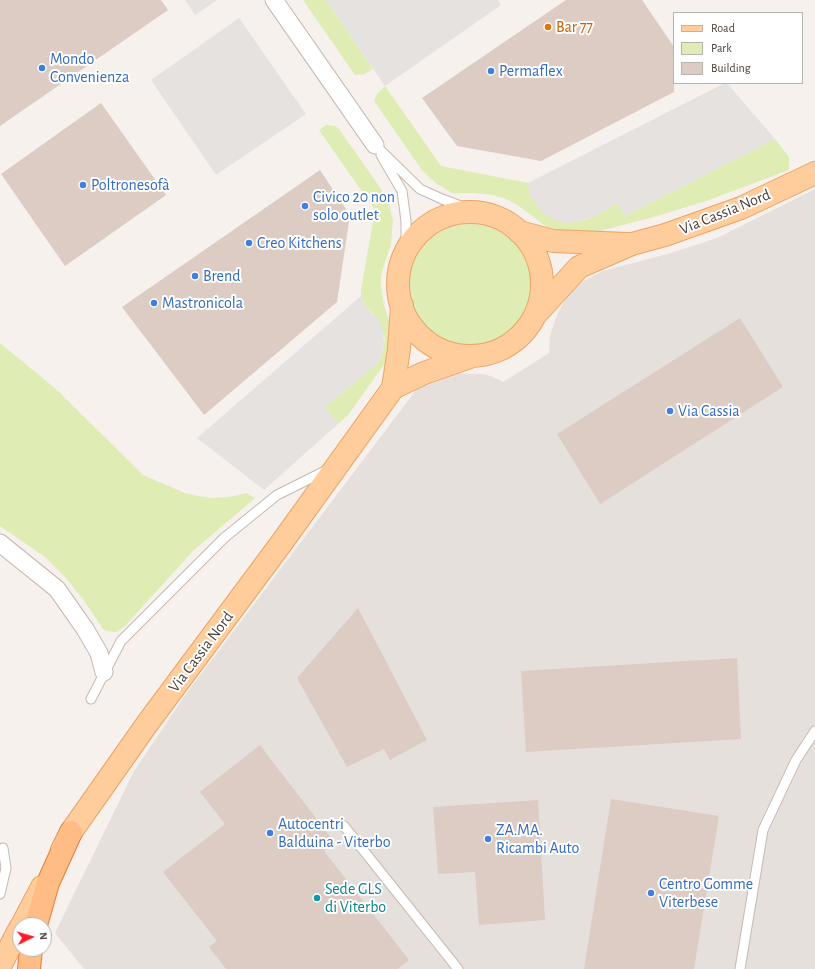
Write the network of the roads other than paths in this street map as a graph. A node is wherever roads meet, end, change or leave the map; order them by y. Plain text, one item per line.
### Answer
1 (274, 0) edge
2 (375, 145) junction
3 (815, 173) edge
4 (479, 213) junction
5 (519, 232) junction
6 (632, 244) junction
7 (403, 260) junction
8 (402, 305) junction
9 (534, 316) junction
10 (473, 356) junction
11 (393, 388) junction
12 (336, 466) junction
13 (0, 543) edge
14 (104, 672) junction
15 (91, 699) dead end
16 (815, 731) edge
17 (344, 826) dead end
18 (71, 832) junction
19 (3, 848) dead end
20 (0, 894) edge
21 (26, 917) edge
22 (38, 917) edge
23 (12, 943) edge
24 (30, 957) edge
25 (0, 966) edge
26 (454, 968) edge
27 (29, 969) edge
28 (740, 969) edge

1 - 2 street
2 - 4 lane
2 - 7 lane
3 - 6 main road, Via Cassia Nord
4 - 5 main road
4 - 7 main road
5 - 6 main road, Via Cassia Nord
5 - 9 main road
6 - 9 main road, Via Cassia Nord
7 - 8 main road
8 - 10 main road
8 - 11 main road, Via Cassia Nord
9 - 10 main road
10 - 11 main road, Via Cassia Nord
11 - 12 main road, Via Cassia Nord
12 - 14 lane
12 - 18 main road, Via Cassia Nord
13 - 14 street
14 - 15 lane
16 - 28 lane
17 - 26 lane
18 - 21 main road, Via Cassia Nord
18 - 22 highway
19 - 20 lane
23 - 25 main road
24 - 27 highway

